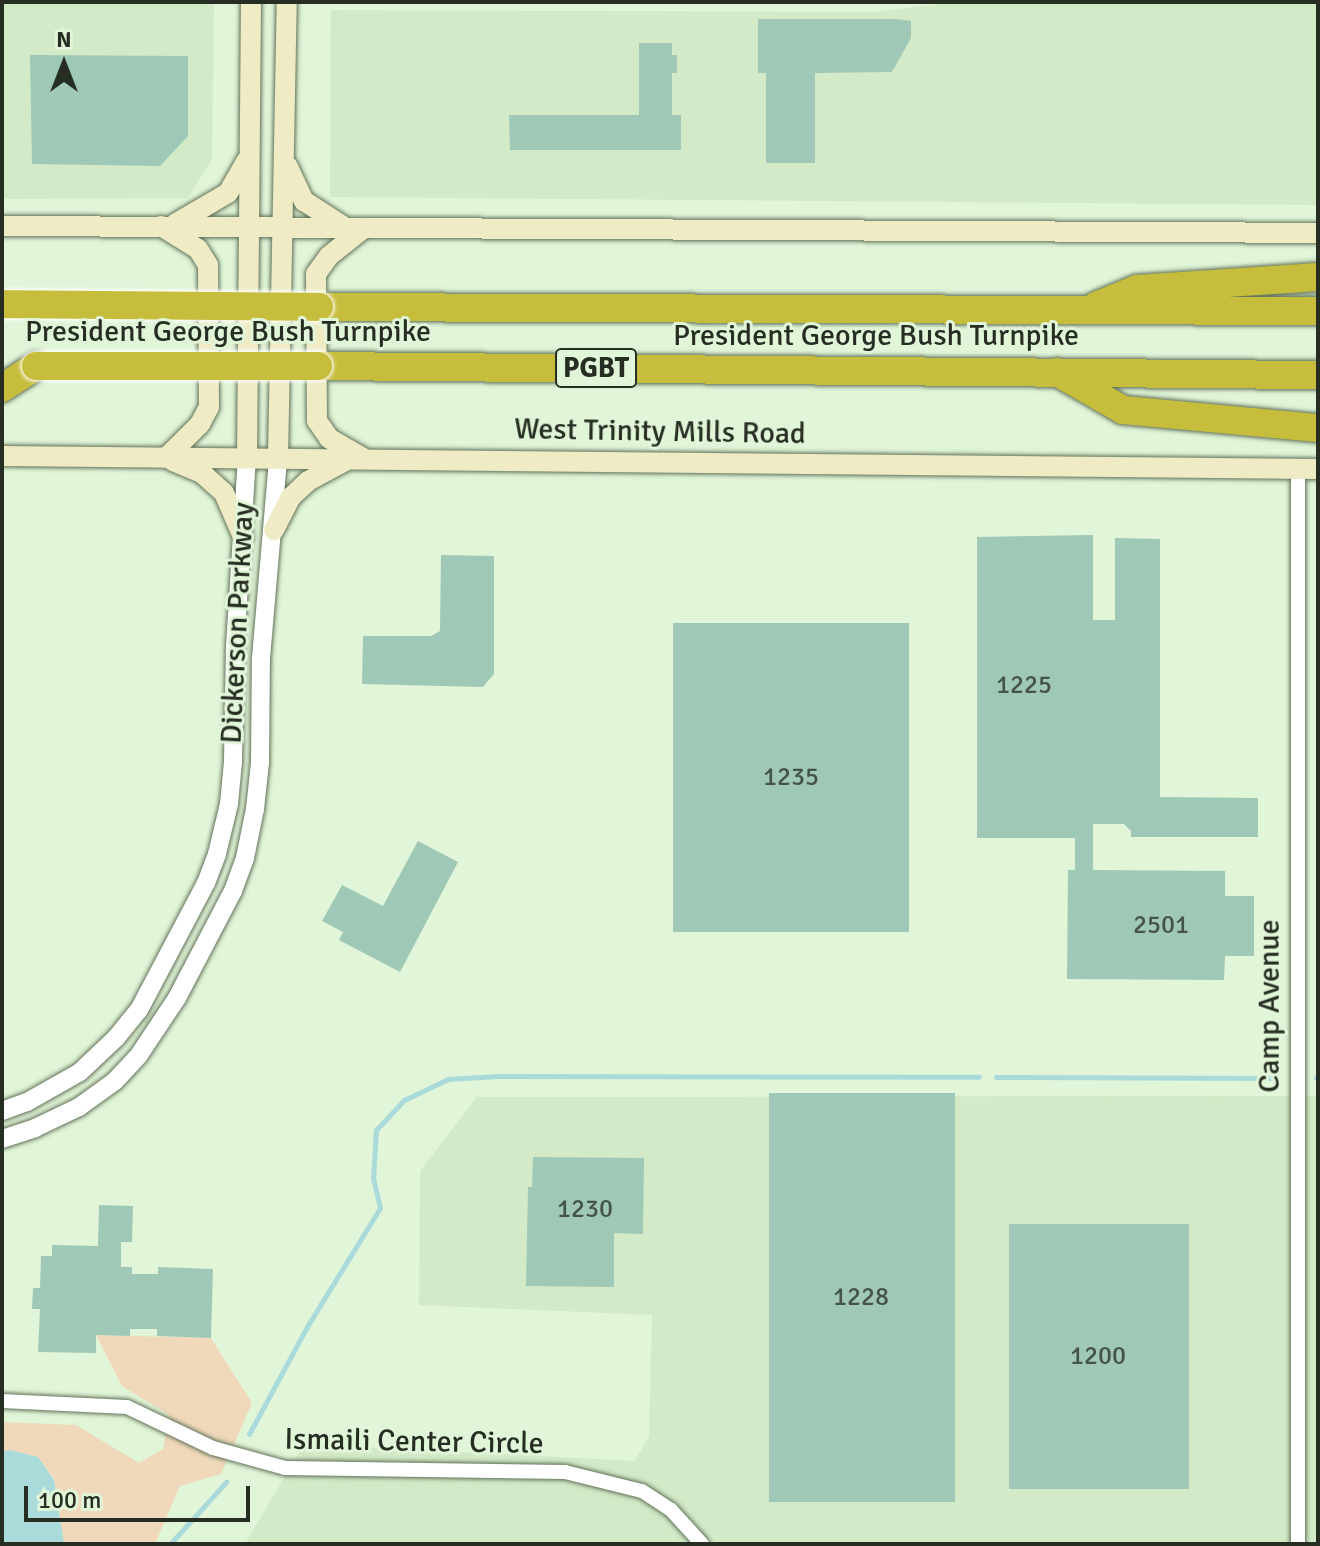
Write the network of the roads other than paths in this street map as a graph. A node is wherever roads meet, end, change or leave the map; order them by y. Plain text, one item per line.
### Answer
1 (251, 2) edge
2 (287, 2) edge
3 (249, 156) junction
4 (285, 158) junction
5 (166, 225) junction
6 (2, 226) edge
7 (250, 226) junction
8 (283, 227) junction
9 (355, 228) junction
10 (1318, 233) edge
11 (1318, 277) edge
12 (2, 304) edge
13 (1085, 311) junction
14 (1318, 311) edge
15 (2, 365) edge
16 (36, 366) junction
17 (1056, 372) junction
18 (1318, 375) edge
19 (2, 388) edge
20 (1318, 428) edge
21 (2, 456) edge
22 (166, 458) junction
23 (247, 458) junction
24 (278, 458) junction
25 (356, 459) junction
26 (1308, 468) edge
27 (274, 530) junction
28 (243, 537) junction
29 (229, 804) junction
30 (255, 809) junction
31 (206, 883) junction
32 (233, 891) junction
33 (181, 932) junction
34 (209, 940) junction
35 (27, 1102) junction
36 (2, 1111) edge
37 (35, 1128) junction
38 (2, 1139) edge
39 (2, 1401) edge
40 (702, 1544) edge
41 (1298, 1544) edge

1 - 3 main road, Dickerson Parkway
2 - 4 main road, Dickerson Parkway
3 - 5 main road
3 - 7 main road, Dickerson Parkway
4 - 8 main road, Dickerson Parkway
4 - 9 main road
5 - 6 main road
5 - 7 main road
5 - 22 main road
7 - 8 main road
7 - 23 main road, Dickerson Parkway
8 - 9 main road
8 - 24 main road, Dickerson Parkway
9 - 10 main road
9 - 25 main road
11 - 13 highway
12 - 13 highway, President George Bush Turnpike / PGBT, bridge
13 - 14 highway, President George Bush Turnpike / PGBT
15 - 16 highway, President George Bush Turnpike / PGBT
16 - 17 highway, President George Bush Turnpike / PGBT, bridge
16 - 19 highway
17 - 18 highway, President George Bush Turnpike / PGBT
17 - 20 highway
21 - 22 main road, West Trinity Mills Road
22 - 23 main road, West Trinity Mills Road
22 - 28 main road
23 - 24 main road, West Trinity Mills Road
23 - 28 street, Dickerson Parkway
24 - 25 main road, West Trinity Mills Road
24 - 27 street, Dickerson Parkway
25 - 26 main road, West Trinity Mills Road
25 - 27 main road
26 - 41 street, Camp Avenue
27 - 30 street, Dickerson Parkway
28 - 29 street, Dickerson Parkway
29 - 30 street
29 - 31 street, Dickerson Parkway
30 - 32 street, Dickerson Parkway
31 - 32 street
31 - 33 street, Dickerson Parkway
32 - 34 street, Dickerson Parkway
33 - 34 street
33 - 35 street, Dickerson Parkway
34 - 37 street, Dickerson Parkway
35 - 36 street, Dickerson Parkway
35 - 37 street
37 - 38 street, Dickerson Parkway
39 - 40 street, Ismaili Center Circle

